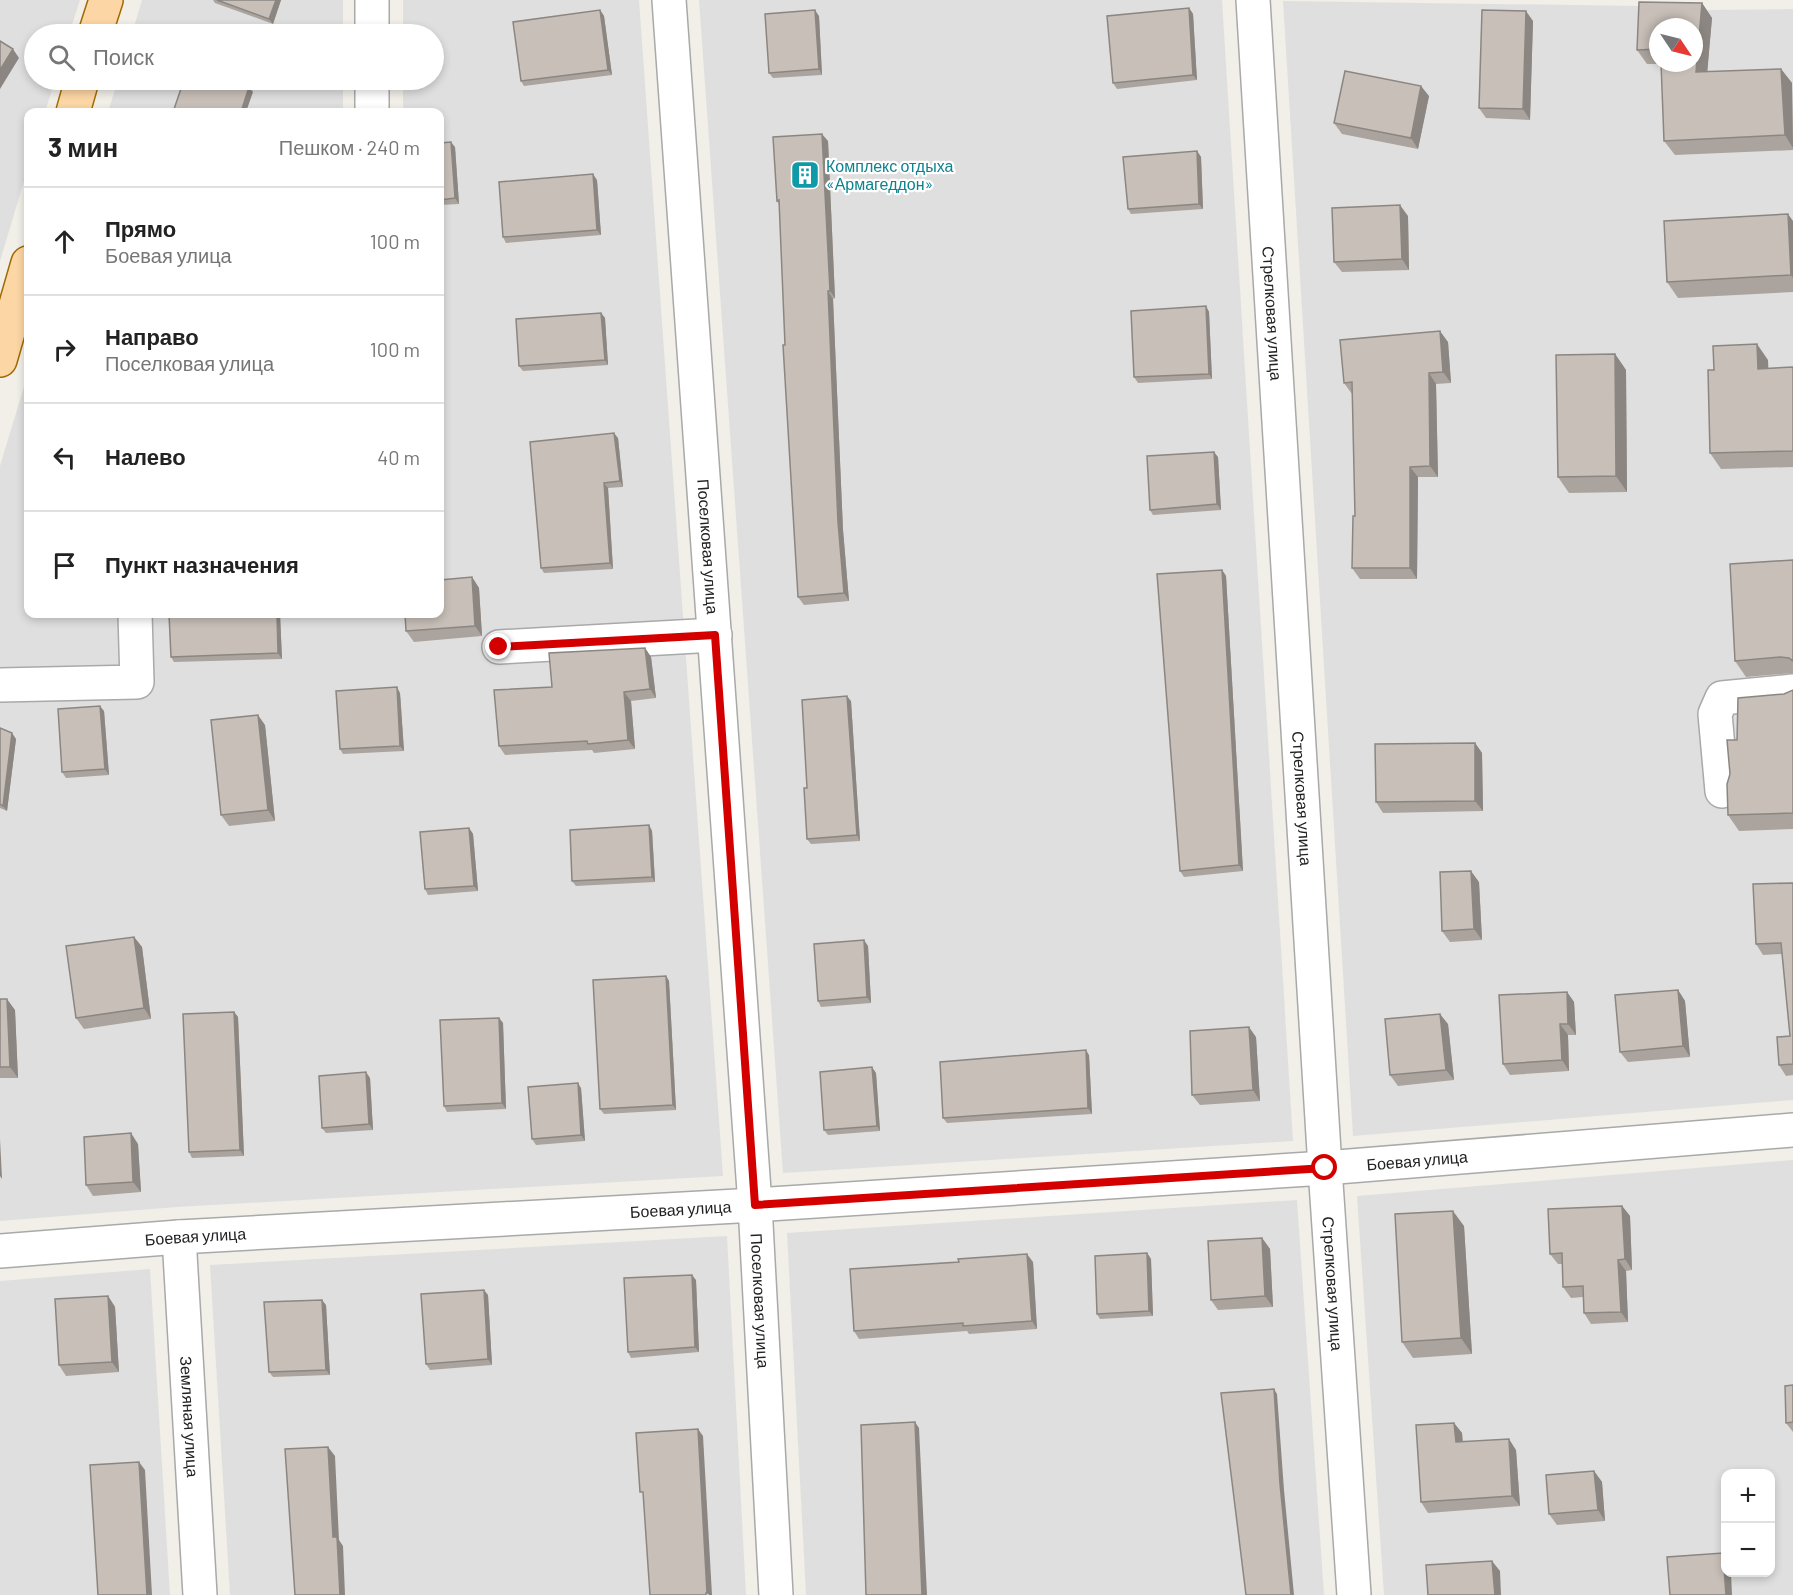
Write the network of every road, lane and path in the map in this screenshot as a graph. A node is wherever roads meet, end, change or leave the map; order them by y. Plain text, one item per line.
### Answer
1 (106, 0) edge
2 (372, 0) edge
3 (669, 0) edge
4 (1253, 0) edge
5 (98, 24) edge
6 (372, 24) edge
7 (79, 90) edge
8 (372, 90) edge
9 (74, 108) edge
10 (372, 108) edge
11 (24, 277) edge
12 (0, 360) edge
13 (135, 618) edge
14 (715, 635) junction
15 (499, 647) dead end
16 (0, 685) edge
17 (1793, 691) edge
18 (1722, 790) dead end
19 (1793, 1130) edge
20 (1325, 1168) junction
21 (755, 1205) junction
22 (179, 1237) junction
23 (0, 1251) edge
24 (200, 1595) edge
25 (776, 1595) edge
26 (1354, 1595) edge

1 - 5 main road
2 - 6 street
3 - 14 street, Поселковая улица
4 - 20 street, Стрелковая улица
7 - 9 main road
8 - 10 street
11 - 12 main road
13 - 16 street
14 - 15 street
14 - 21 street, Поселковая улица
17 - 18 street
19 - 20 street, Боевая улица
20 - 21 street, Боевая улица
20 - 26 street, Стрелковая улица
21 - 22 street, Боевая улица
21 - 25 street, Поселковая улица
22 - 23 street, Боевая улица
22 - 24 street, Земляная улица

